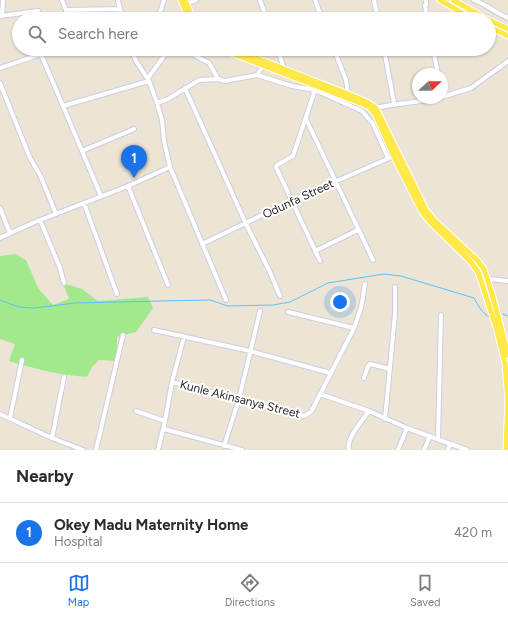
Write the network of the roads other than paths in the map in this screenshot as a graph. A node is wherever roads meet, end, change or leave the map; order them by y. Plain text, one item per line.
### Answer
1 (3, 0) edge
2 (62, 0) edge
3 (118, 0) edge
4 (164, 0) edge
5 (181, 0) edge
6 (196, 0) edge
7 (260, 0) edge
8 (315, 0) edge
9 (374, 0) edge
10 (426, 0) edge
11 (440, 0) edge
12 (453, 0) edge
13 (474, 0) edge
14 (186, 2) edge
15 (66, 10) joint
16 (38, 11) dead end
17 (120, 11) junction
18 (31, 12) edge
19 (123, 12) edge
20 (160, 12) edge
21 (185, 12) edge
22 (190, 12) edge
23 (264, 12) edge
24 (319, 12) edge
25 (377, 12) edge
26 (426, 12) edge
27 (460, 12) edge
28 (474, 12) edge
29 (495, 12) edge
30 (496, 12) edge
31 (12, 15) edge
32 (1, 16) edge
33 (508, 18) edge
34 (496, 24) edge
35 (508, 29) edge
36 (496, 30) edge
37 (508, 36) edge
38 (35, 56) edge
39 (42, 56) edge
40 (134, 56) edge
41 (164, 56) edge
42 (196, 56) edge
43 (238, 56) edge
44 (249, 56) edge
45 (280, 56) edge
46 (337, 56) edge
47 (385, 56) edge
48 (434, 56) edge
49 (508, 61) edge
50 (263, 66) junction
51 (0, 68) edge
52 (437, 68) edge
53 (283, 71) junction
54 (257, 75) junction
55 (218, 79) junction
56 (149, 80) junction
57 (277, 81) junction
58 (0, 84) edge
59 (185, 88) junction
60 (316, 89) junction
61 (348, 94) junction
62 (448, 95) edge
63 (353, 100) junction
64 (412, 102) edge
65 (394, 103) junction
66 (157, 104) junction
67 (64, 106) junction
68 (350, 106) junction
69 (376, 108) junction
70 (306, 119) junction
71 (134, 129) dead end
72 (82, 151) junction
73 (394, 156) junction
74 (388, 158) junction
75 (170, 167) junction
76 (335, 182) junction
77 (128, 186) junction
78 (101, 196) junction
79 (291, 201) junction
80 (84, 203) junction
81 (0, 208) edge
82 (56, 214) junction
83 (40, 220) junction
84 (246, 224) junction
85 (358, 230) junction
86 (10, 233) junction
87 (0, 238) edge
88 (202, 244) junction
89 (315, 251) junction
90 (373, 260) dead end
91 (320, 261) dead end
92 (488, 279) junction
93 (508, 281) edge
94 (64, 283) dead end
95 (365, 284) dead end
96 (168, 285) dead end
97 (395, 287) dead end
98 (117, 294) dead end
99 (280, 296) dead end
100 (226, 300) dead end
101 (260, 311) dead end
102 (288, 312) dead end
103 (441, 315) dead end
104 (354, 328) junction
105 (154, 330) dead end
106 (123, 335) dead end
107 (184, 337) junction
108 (250, 351) junction
109 (508, 355) edge
110 (22, 360) dead end
111 (390, 369) junction
112 (330, 373) junction
113 (64, 377) dead end
114 (364, 378) dead end
115 (172, 382) junction
116 (320, 394) junction
117 (239, 399) junction
118 (136, 411) dead end
119 (369, 411) junction
120 (0, 414) edge
121 (10, 418) junction
122 (385, 419) junction
123 (165, 421) junction
124 (407, 428) junction
125 (164, 429) junction
126 (430, 436) junction
127 (52, 438) junction
128 (438, 438) junction
129 (450, 444) junction
130 (224, 446) junction
131 (83, 450) edge
132 (96, 450) edge
133 (158, 450) edge
134 (242, 450) edge
135 (349, 450) edge
136 (398, 450) edge
137 (424, 450) edge
138 (448, 450) edge
139 (468, 450) edge
140 (506, 450) edge

1 - 32 street
2 - 15 street
3 - 17 street
4 - 20 street
5 - 21 main road
6 - 14 street
7 - 23 street
8 - 24 street
9 - 25 street
10 - 26 street
11 - 27 main road
12 - 28 main road
13 - 29 street
14 - 22 main road
15 - 17 street
16 - 18 street
17 - 19 street
30 - 33 street
31 - 32 street
34 - 35 main road
36 - 37 main road
38 - 51 street
39 - 67 street
40 - 56 street
41 - 56 street
42 - 55 street
43 - 50 main road
44 - 53 main road
45 - 53 street
46 - 61 street
47 - 65 street
48 - 52 street
49 - 62 street
50 - 53 main road
50 - 54 street
53 - 57 street
53 - 60 main road
53 - 61 main road
54 - 55 street
54 - 57 street
55 - 59 street
56 - 66 street
56 - 67 street
57 - 60 street
58 - 82 street
59 - 66 street
59 - 84 street
60 - 63 main road
60 - 68 street
60 - 70 street
61 - 69 main road
63 - 68 street
63 - 73 main road
64 - 65 street
65 - 69 street
66 - 75 street
67 - 72 street
68 - 74 street
69 - 92 main road
70 - 76 street
70 - 79 street
71 - 72 street
72 - 78 street
73 - 74 street, Odunfa Street
73 - 140 main road
74 - 76 street, Odunfa Street
75 - 77 street
75 - 88 street
76 - 79 street, Odunfa Street
76 - 85 street
77 - 78 street
77 - 96 street
78 - 80 street
79 - 84 street, Odunfa Street
79 - 89 street
80 - 82 street
80 - 98 street
81 - 86 street
82 - 83 street
83 - 86 street
83 - 94 street
84 - 88 street, Odunfa Street
84 - 99 street
85 - 89 street
85 - 90 street
86 - 87 street
88 - 100 street
89 - 91 street
92 - 93 street
92 - 109 main road
95 - 104 street, Kunle Akinsanya Street
97 - 111 street
101 - 108 street
102 - 104 street
103 - 128 street
104 - 112 street, Kunle Akinsanya Street
105 - 107 street
106 - 132 street
107 - 108 street
107 - 115 street
108 - 112 street
108 - 117 street
110 - 121 street
111 - 114 street
111 - 122 street
112 - 116 street, Kunle Akinsanya Street
113 - 127 street
115 - 117 street, Kunle Akinsanya Street
115 - 123 street
116 - 117 street, Kunle Akinsanya Street
116 - 119 street
117 - 130 street
118 - 123 street
119 - 122 street
119 - 135 street
120 - 121 street
121 - 127 street
122 - 124 street
123 - 125 street
124 - 126 street
124 - 136 street
125 - 130 street
125 - 133 street
126 - 128 street
126 - 137 street
127 - 131 street
128 - 129 street
129 - 138 street
129 - 139 street
130 - 134 street

